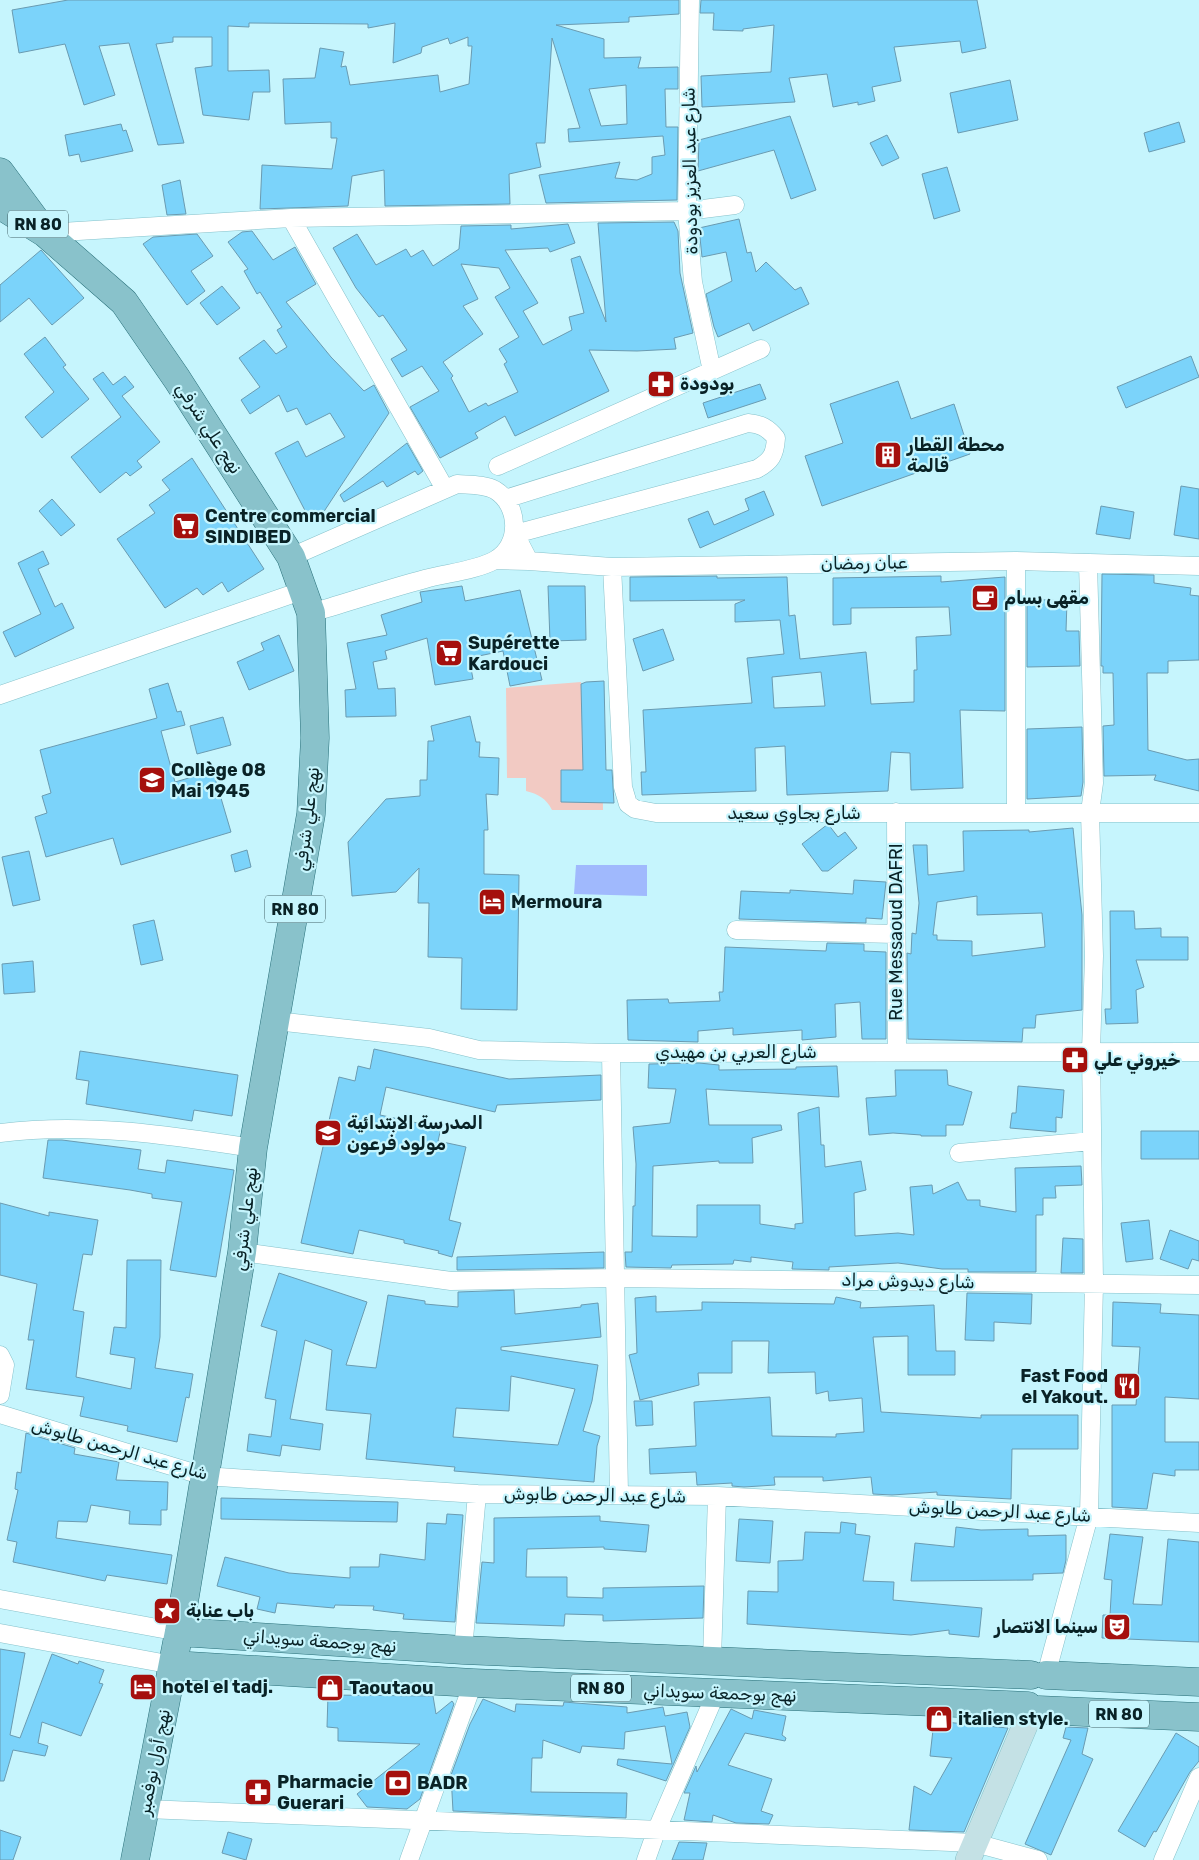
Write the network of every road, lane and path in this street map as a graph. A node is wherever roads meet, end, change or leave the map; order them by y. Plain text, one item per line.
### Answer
1 (690, 0) edge
2 (0, 172) edge
3 (0, 205) edge
4 (735, 205) dead end
5 (687, 211) junction
6 (291, 218) junction
7 (45, 233) junction
8 (761, 349) dead end
9 (712, 370) junction
10 (498, 466) junction
11 (451, 486) junction
12 (499, 494) junction
13 (514, 534) junction
14 (291, 557) junction
15 (495, 560) junction
16 (1016, 560) junction
17 (529, 561) junction
18 (1088, 563) junction
19 (1199, 566) edge
20 (612, 567) junction
21 (308, 602) junction
22 (0, 695) edge
23 (896, 812) junction
24 (1016, 812) junction
25 (1090, 812) junction
26 (1199, 813) edge
27 (736, 930) dead end
28 (896, 934) junction
29 (276, 1021) junction
30 (897, 1051) junction
31 (1092, 1052) junction
32 (1199, 1052) edge
33 (612, 1053) junction
34 (0, 1133) edge
35 (1092, 1141) junction
36 (253, 1148) junction
37 (958, 1153) dead end
38 (242, 1252) junction
39 (616, 1278) junction
40 (1094, 1283) junction
41 (1199, 1285) edge
42 (0, 1355) edge
43 (0, 1395) edge
44 (0, 1414) edge
45 (204, 1476) junction
46 (477, 1494) junction
47 (619, 1494) junction
48 (717, 1496) junction
49 (1089, 1516) junction
50 (1199, 1523) edge
51 (0, 1599) edge
52 (179, 1632) junction
53 (0, 1633) edge
54 (463, 1650) junction
55 (712, 1660) junction
56 (173, 1665) junction
57 (1038, 1675) junction
58 (1199, 1682) edge
59 (473, 1683) junction
60 (716, 1693) junction
61 (1033, 1708) junction
62 (1199, 1717) edge
63 (1199, 1777) edge
64 (146, 1809) junction
65 (423, 1820) junction
66 (657, 1829) junction
67 (972, 1851) edge
68 (135, 1860) edge
69 (409, 1860) edge
70 (646, 1860) edge
71 (1038, 1860) edge
72 (1163, 1860) edge

1 - 5 street, شارع عبد العزيز بودودة
2 - 7 main road, نهج علي شرفي / RN 80
3 - 7 main road, نهج علي شرفي / RN 80
4 - 5 street
5 - 6 street
5 - 9 street, شارع عبد العزيز بودودة
6 - 7 street
6 - 11 street
7 - 14 main road, نهج علي شرفي / RN 80
8 - 9 street
9 - 10 street
10 - 11 street
10 - 12 street
11 - 12 street
11 - 14 street
12 - 13 street
12 - 13 street
13 - 15 street
13 - 17 street
14 - 21 main road, نهج علي شرفي / RN 80
15 - 17 street, عبان رمضان
15 - 21 street, عبان رمضان
16 - 18 street, عبان رمضان
16 - 20 street, عبان رمضان
16 - 24 street
17 - 20 street, عبان رمضان
18 - 19 street, عبان رمضان
18 - 25 street
20 - 23 street, شارع بجاوي سعيد
21 - 22 street, عبان رمضان
21 - 29 main road, نهج علي شرفي / RN 80
23 - 24 street, شارع بجاوي سعيد
23 - 28 street, Rue Messaoud DAFRI
24 - 25 street, شارع بجاوي سعيد
25 - 26 street, شارع بجاوي سعيد
25 - 31 street
27 - 28 street
28 - 30 street, Rue Messaoud DAFRI
29 - 33 street, شارع العربي بن مهيدي
29 - 36 main road, نهج علي شرفي / RN 80
30 - 31 street, شارع العربي بن مهيدي
30 - 33 street, شارع العربي بن مهيدي
31 - 32 street, شارع العربي بن مهيدي
31 - 35 street
33 - 39 street
34 - 36 street
35 - 37 street
35 - 40 street
36 - 38 main road, نهج علي شرفي / RN 80
38 - 39 street, شارع ديدوش مراد
38 - 45 main road, نهج علي شرفي / RN 80
39 - 40 street, شارع ديدوش مراد
39 - 47 street
40 - 41 street, شارع ديدوش مراد
40 - 49 street
42 - 43 street
44 - 45 street, شارع عبد الرحمن طابوش
45 - 46 street, شارع عبد الرحمن طابوش
45 - 52 main road, نهج علي شرفي / RN 80
46 - 47 street, شارع عبد الرحمن طابوش
46 - 54 street
47 - 48 street, شارع عبد الرحمن طابوش
48 - 49 street, شارع عبد الرحمن طابوش
48 - 55 street
49 - 50 street, شارع عبد الرحمن طابوش
49 - 57 street
51 - 52 street
52 - 54 main road, نهج بوجمعة سويداني / RN 80
52 - 56 main road, نهج علي شرفي / RN 80
53 - 56 street
54 - 55 main road, نهج بوجمعة سويداني / RN 80
55 - 57 main road, نهج بوجمعة سويداني / RN 80
56 - 59 main road, نهج بوجمعة سويداني / RN 80
56 - 64 main road, نهج أول نوفمبر
57 - 58 main road, نهج بوجمعة سويداني / RN 80
57 - 61 main road
59 - 60 main road, نهج بوجمعة سويداني / RN 80
59 - 65 street
60 - 61 main road, نهج بوجمعة سويداني / RN 80
60 - 66 street
61 - 62 main road, نهج بوجمعة سويداني / RN 80
61 - 67 main road
63 - 72 street
64 - 65 street
64 - 68 main road, نهج أول نوفمبر
65 - 66 street
65 - 69 street
66 - 67 street
66 - 70 street
67 - 71 street

